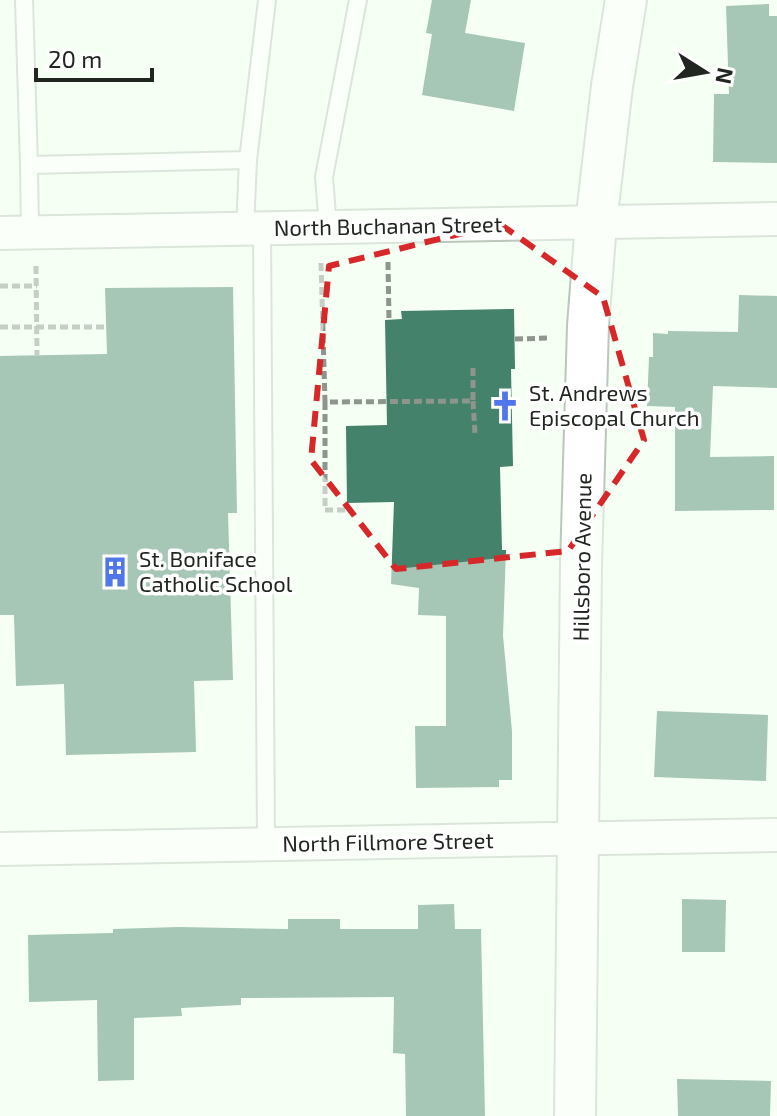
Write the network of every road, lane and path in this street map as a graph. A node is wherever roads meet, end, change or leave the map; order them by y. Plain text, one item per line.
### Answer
1 (24, 0) edge
2 (267, 0) edge
3 (358, 0) edge
4 (626, 0) edge
5 (248, 160) junction
6 (29, 165) junction
7 (777, 219) edge
8 (596, 223) junction
9 (253, 229) junction
10 (15, 233) edge
11 (324, 241) junction
12 (388, 253) dead end
13 (0, 286) edge
14 (389, 320) dead end
15 (36, 326) junction
16 (0, 327) edge
17 (106, 327) dead end
18 (553, 338) dead end
19 (515, 339) dead end
20 (37, 355) dead end
21 (473, 368) dead end
22 (473, 401) junction
23 (325, 402) junction
24 (475, 434) dead end
25 (352, 510) dead end
26 (777, 835) edge
27 (578, 839) junction
28 (266, 844) junction
29 (0, 849) edge
30 (575, 1116) edge

1 - 6 lane
2 - 5 lane
3 - 11 lane
4 - 8 street, Hillsboro Avenue
5 - 6 lane
5 - 9 lane
6 - 10 lane
7 - 8 street, North Buchanan Street
8 - 11 street, North Buchanan Street
8 - 27 street, Hillsboro Avenue
9 - 10 street, North Buchanan Street
9 - 11 street, North Buchanan Street
9 - 28 lane
11 - 23 path
12 - 14 path
13 - 15 path
15 - 16 path
15 - 17 path
15 - 20 path
18 - 19 path
21 - 22 path
22 - 23 path
22 - 24 path
23 - 25 path
26 - 27 street, North Fillmore Street
27 - 28 street, North Fillmore Street
27 - 30 street, Hillsboro Avenue
28 - 29 street, North Fillmore Street

